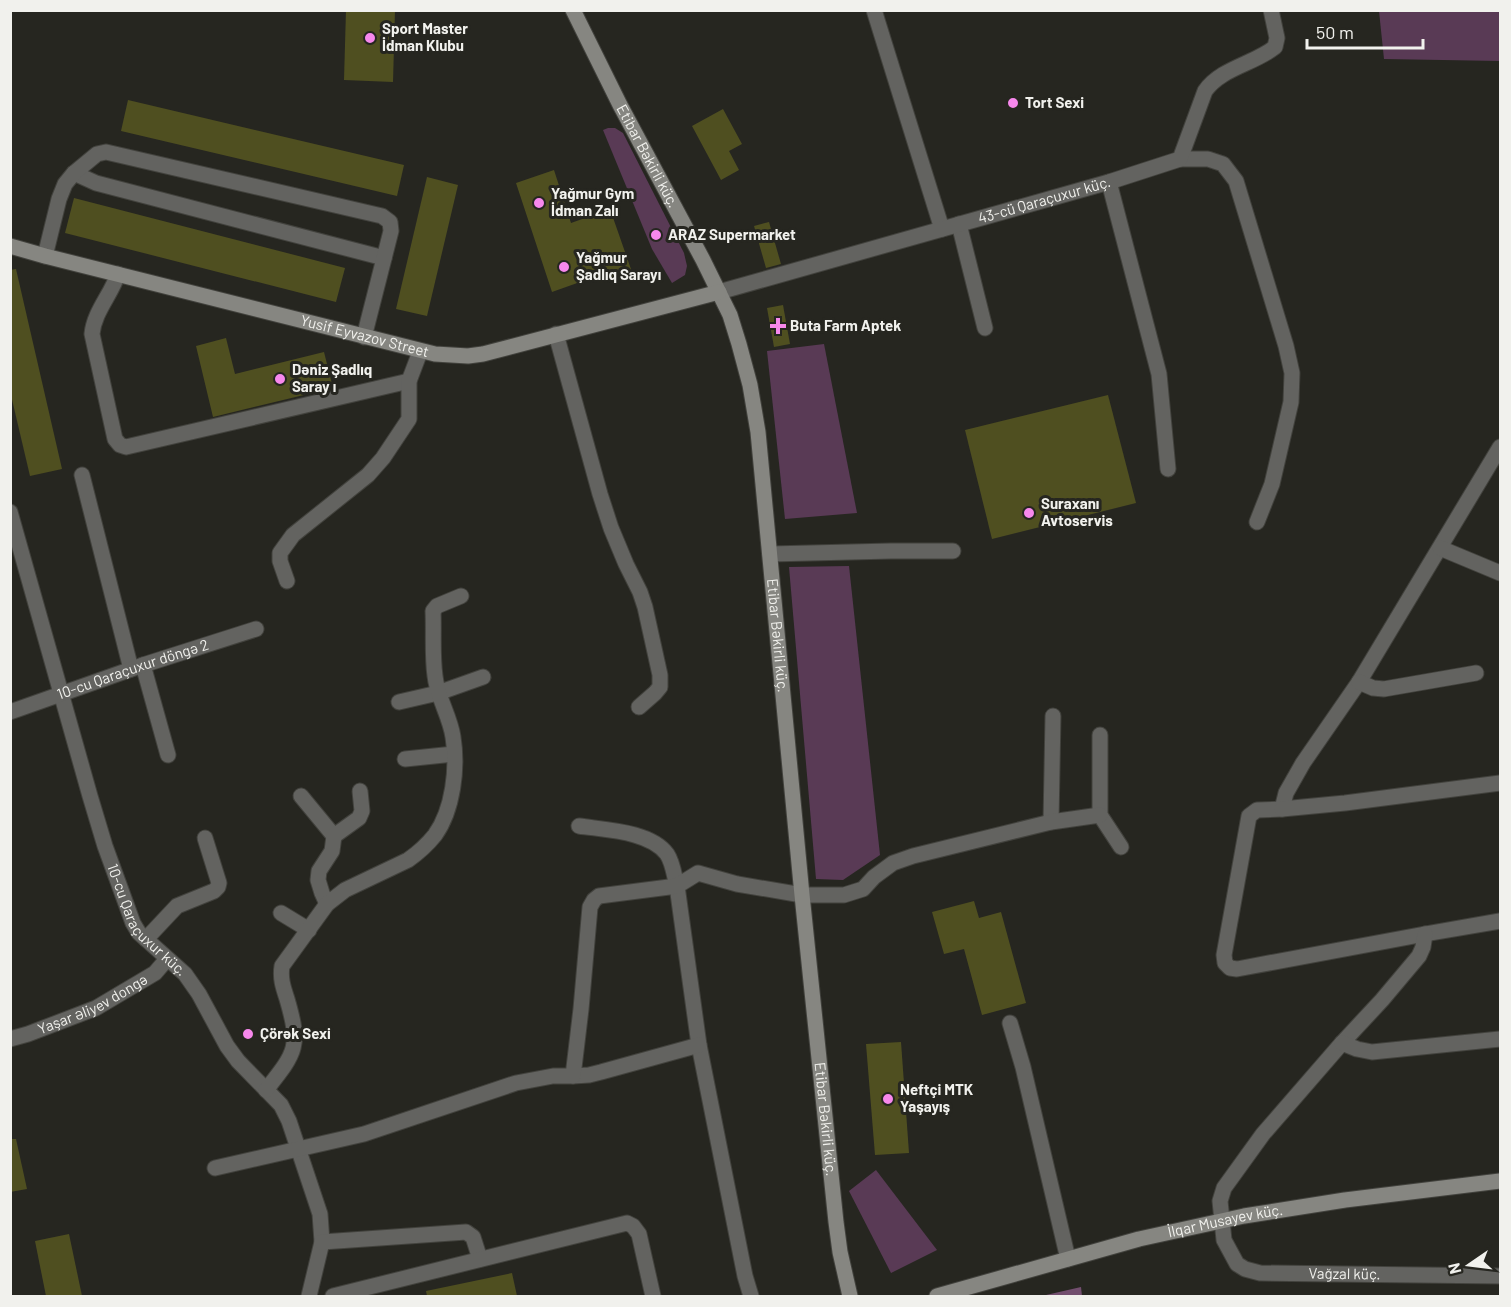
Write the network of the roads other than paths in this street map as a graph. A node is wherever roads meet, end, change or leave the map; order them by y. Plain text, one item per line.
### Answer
1 (573, 10) edge
2 (874, 10) edge
3 (1271, 10) edge
4 (1180, 159) junction
5 (74, 173) junction
6 (1108, 182) junction
7 (959, 224) junction
8 (942, 229) junction
9 (10, 246) edge
10 (45, 256) junction
11 (384, 258) junction
12 (118, 274) junction
13 (719, 292) junction
14 (986, 328) dead end
15 (556, 334) junction
16 (364, 337) junction
17 (420, 352) junction
18 (410, 381) junction
19 (1500, 447) edge
20 (1168, 470) dead end
21 (82, 475) dead end
22 (10, 513) edge
23 (1257, 522) dead end
24 (1440, 548) junction
25 (953, 551) dead end
26 (770, 554) junction
27 (1500, 573) edge
28 (286, 581) dead end
29 (461, 596) dead end
30 (256, 629) dead end
31 (137, 667) junction
32 (1476, 673) dead end
33 (483, 677) dead end
34 (1359, 682) junction
35 (62, 693) junction
36 (438, 693) junction
37 (399, 702) dead end
38 (639, 707) dead end
39 (11, 711) edge
40 (1053, 716) dead end
41 (1100, 735) dead end
42 (168, 754) dead end
43 (454, 754) junction
44 (405, 759) dead end
45 (1500, 783) edge
46 (360, 791) dead end
47 (301, 796) dead end
48 (1282, 809) junction
49 (1100, 815) junction
50 (1051, 822) junction
51 (579, 826) dead end
52 (334, 836) junction
53 (205, 838) dead end
54 (1121, 847) dead end
55 (677, 886) junction
56 (802, 895) junction
57 (327, 904) junction
58 (281, 913) dead end
59 (1500, 921) edge
60 (309, 930) junction
61 (1425, 934) junction
62 (146, 939) junction
63 (167, 959) junction
64 (1010, 1023) dead end
65 (10, 1039) edge
66 (1500, 1039) edge
67 (1342, 1043) junction
68 (699, 1045) junction
69 (573, 1076) junction
70 (266, 1090) junction
71 (298, 1148) junction
72 (215, 1168) dead end
73 (1500, 1181) edge
74 (1221, 1222) junction
75 (322, 1242) junction
76 (480, 1259) junction
77 (1068, 1259) junction
78 (1500, 1276) edge
79 (309, 1296) edge
80 (333, 1296) edge
81 (653, 1296) edge
82 (751, 1296) edge
83 (850, 1296) edge
84 (937, 1296) edge

1 - 13 main road, Etibar Bəkirli küç.
2 - 8 street
3 - 4 street
4 - 6 street, 43-cü Qaraçuxur küç.
4 - 23 street, 43-cü Qaraçuxur küç.
5 - 10 street
5 - 11 street
5 - 11 street
6 - 7 street, 43-cü Qaraçuxur küç.
6 - 20 street
7 - 8 street, 43-cü Qaraçuxur küç.
7 - 14 street
8 - 13 street, 43-cü Qaraçuxur küç.
9 - 10 main road, Yusif Eyvazov Street
10 - 12 main road, Yusif Eyvazov Street
11 - 16 street
12 - 16 main road, Yusif Eyvazov Street
12 - 18 street
13 - 15 main road, Yusif Eyvazov Street
13 - 26 main road, Etibar Bəkirli küç.
15 - 17 main road, Yusif Eyvazov Street
15 - 38 street
16 - 17 main road, Yusif Eyvazov Street
17 - 18 street
18 - 28 street
19 - 24 street
21 - 31 street
22 - 35 street, 10-cu Qaraçuxur küç.
24 - 27 street
24 - 34 street
25 - 26 street
26 - 56 main road, Etibar Bəkirli küç.
29 - 36 street
30 - 31 street, 10-cu Qaraçuxur döngə 2
31 - 35 street, 10-cu Qaraçuxur döngə 2
31 - 42 street
32 - 34 street
33 - 36 street
34 - 48 street
35 - 39 street, 10-cu Qaraçuxur döngə 2
35 - 62 street, 10-cu Qaraçuxur küç.
36 - 37 street
36 - 43 street
40 - 50 street
41 - 49 street
43 - 44 street
43 - 57 street
45 - 48 street
46 - 52 street
47 - 52 street
48 - 61 street
49 - 50 street
49 - 54 street
50 - 56 street
51 - 55 street
52 - 57 street
53 - 62 street
55 - 56 street
55 - 68 street
55 - 69 street
56 - 83 main road, Etibar Bəkirli küç.
57 - 60 street
58 - 60 street
59 - 61 street
60 - 70 street
61 - 67 street
62 - 63 street, 10-cu Qaraçuxur küç.
63 - 65 street, Yaşar Əliyev dongə
63 - 70 street, 10-cu Qaraçuxur küç.
64 - 77 street
66 - 67 street
67 - 74 street
68 - 69 street
68 - 82 street
69 - 71 street
70 - 71 street, 10-cu Qaraçuxur küç.
71 - 72 street
71 - 75 street, 10-cu Qaraçuxur küç.
73 - 74 main road, İlqar Musayev küç.
74 - 77 main road, İlqar Musayev küç.
74 - 78 street, Vağzal küç.
75 - 76 street
75 - 79 street, 10-cu Qaraçuxur küç.
76 - 80 street
76 - 81 street
77 - 84 main road, İlqar Musayev küç.

